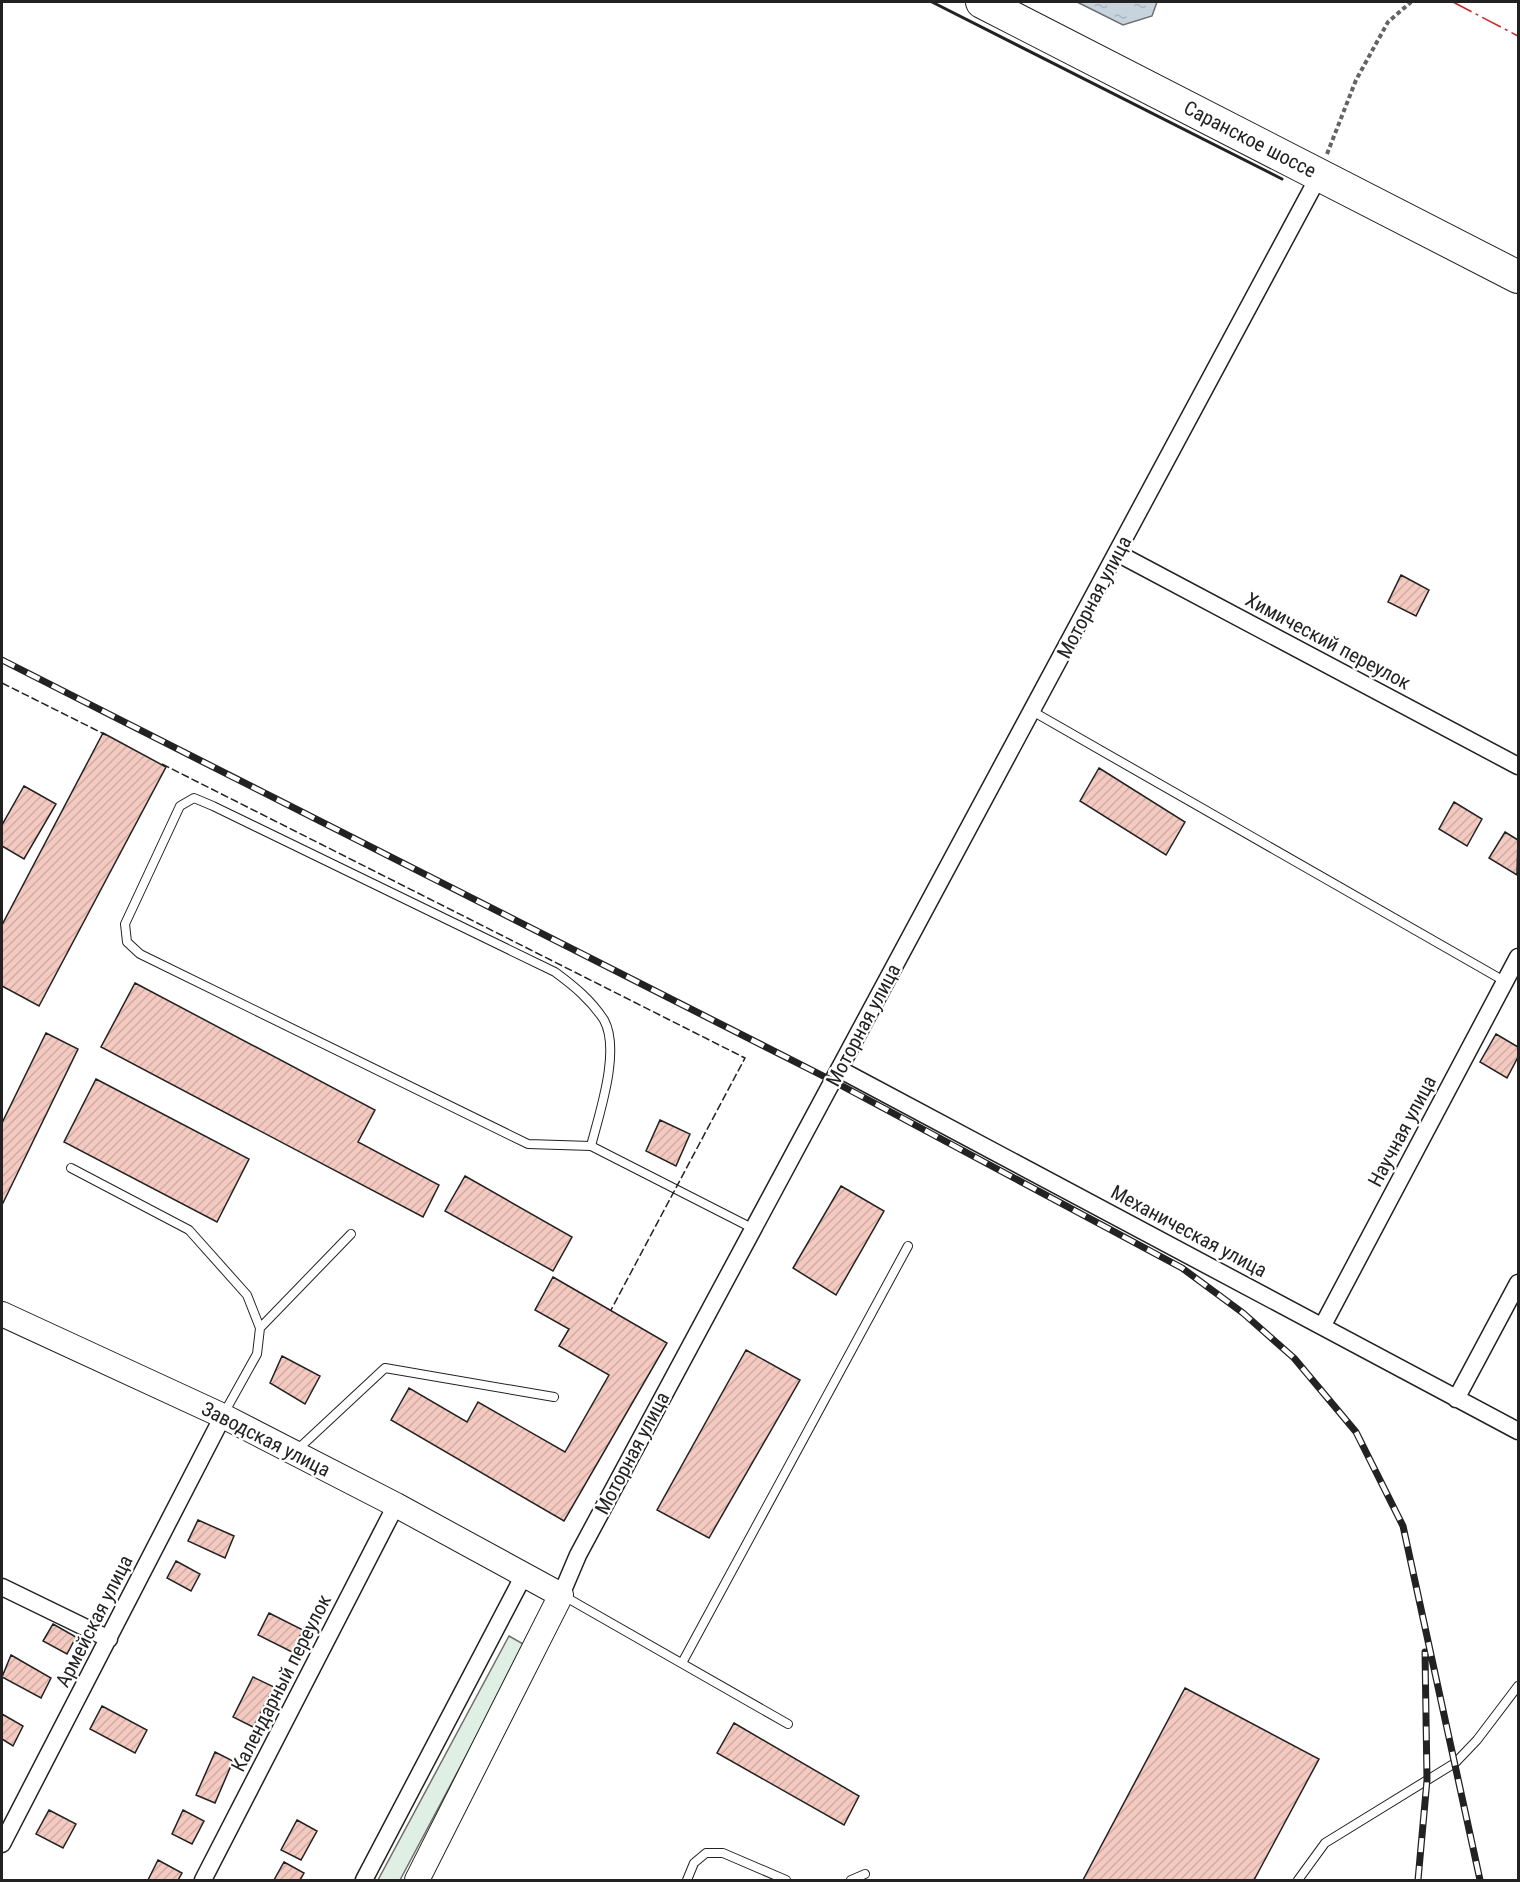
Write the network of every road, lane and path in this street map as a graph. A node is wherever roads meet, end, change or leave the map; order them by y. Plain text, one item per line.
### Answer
1 (982, 2) edge
2 (1411, 2) edge
3 (1320, 174) junction
4 (1518, 277) edge
5 (1117, 553) junction
6 (1032, 711) junction
7 (1518, 766) edge
8 (1518, 957) edge
9 (1511, 977) edge
10 (838, 1069) junction
11 (591, 1146) junction
12 (71, 1168) dead end
13 (752, 1228) junction
14 (351, 1234) dead end
15 (908, 1246) dead end
16 (1518, 1283) edge
17 (2, 1314) edge
18 (1323, 1325) junction
19 (260, 1328) junction
20 (554, 1397) dead end
21 (1456, 1399) junction
22 (223, 1416) junction
23 (1518, 1431) edge
24 (295, 1453) junction
25 (396, 1505) junction
26 (524, 1575) junction
27 (2, 1587) edge
28 (561, 1595) junction
29 (109, 1639) junction
30 (682, 1663) junction
31 (1518, 1686) edge
32 (788, 1724) dead end
33 (2, 1844) edge
34 (866, 1874) dead end
35 (203, 1881) edge
36 (364, 1881) edge
37 (417, 1881) edge
38 (687, 1881) edge
39 (786, 1881) edge
40 (851, 1881) edge
41 (1298, 1881) edge

1 - 3 highway, Саранское шоссе
2 - 3 path
3 - 4 highway, Саранское шоссе
3 - 5 street, Моторная улица
5 - 6 street, Моторная улица
5 - 7 street, Химический переулок
6 - 9 lane
6 - 10 street, Моторная улица
8 - 9 street, Научная улица
9 - 18 street, Научная улица
10 - 13 street, Моторная улица
10 - 18 street, Механическая улица
11 - 11 lane
11 - 13 lane
12 - 19 lane
13 - 28 street, Моторная улица
14 - 19 lane
15 - 30 lane
16 - 21 street
17 - 22 street, Заводская улица
18 - 21 street, Механическая улица
19 - 22 lane
20 - 24 lane
21 - 23 street, Механическая улица
22 - 24 street, Заводская улица
22 - 29 street, Армейская улица
24 - 25 street, Заводская улица
25 - 26 street, Заводская улица
25 - 35 street, Календарный переулок
26 - 28 street, Заводская улица
26 - 36 street
27 - 29 street
28 - 30 lane
28 - 37 street, Моторная улица
29 - 33 street, Армейская улица
30 - 32 lane
31 - 41 lane
34 - 40 lane
38 - 39 lane

